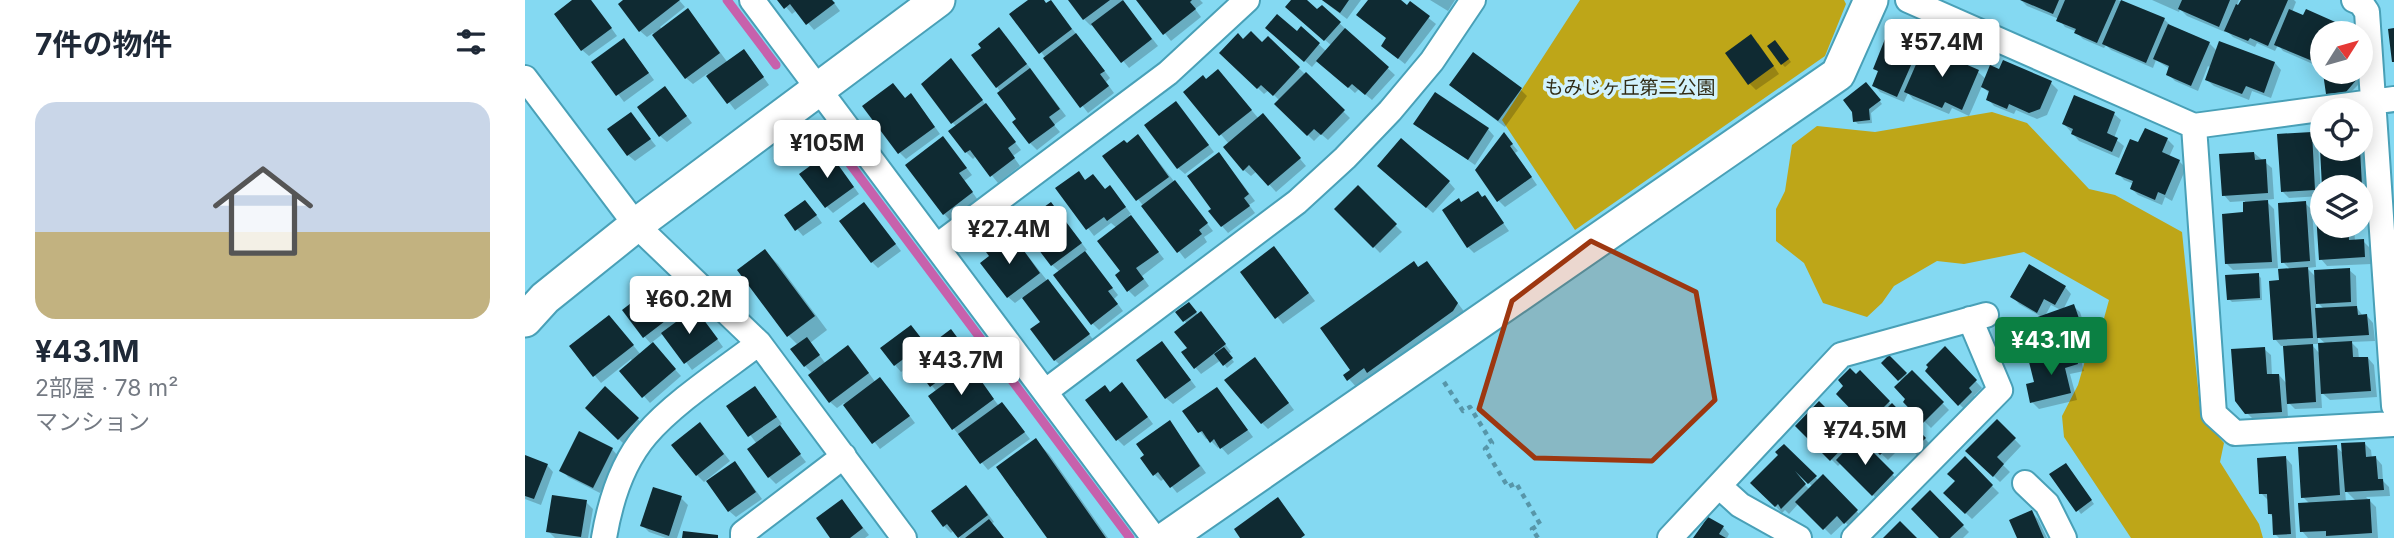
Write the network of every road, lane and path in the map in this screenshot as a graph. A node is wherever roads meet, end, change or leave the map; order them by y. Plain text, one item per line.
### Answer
1 (752, 0) edge
2 (938, 0) edge
3 (1247, 0) edge
4 (1473, 0) edge
5 (1871, 0) edge
6 (1908, 0) edge
7 (2354, 0) edge
8 (525, 78) edge
9 (820, 90) junction
10 (2383, 101) edge
11 (2194, 126) junction
12 (636, 225) junction
13 (937, 246) junction
14 (525, 320) edge
15 (759, 343) junction
16 (1429, 357) junction
17 (1046, 391) junction
18 (2394, 405) edge
19 (2394, 424) edge
20 (844, 456) junction
21 (2025, 483) dead end
22 (1719, 486) junction
23 (604, 538) edge
24 (743, 538) edge
25 (904, 538) edge
26 (1154, 538) edge
27 (1167, 538) edge
28 (1538, 538) edge
29 (1670, 538) edge
30 (1799, 538) edge
31 (1854, 538) edge
32 (2064, 538) edge

1 - 9 street
2 - 9 street
3 - 13 street
4 - 17 street
5 - 16 street
6 - 11 street
7 - 10 street
8 - 12 street
9 - 12 street
9 - 13 street
10 - 11 street
10 - 18 street
11 - 19 street
12 - 14 street
12 - 15 street
13 - 17 street
15 - 20 street
15 - 23 street
16 - 27 street
16 - 28 path
17 - 26 street
20 - 24 street
20 - 25 street
21 - 32 street
22 - 29 street
22 - 30 street
22 - 31 street

